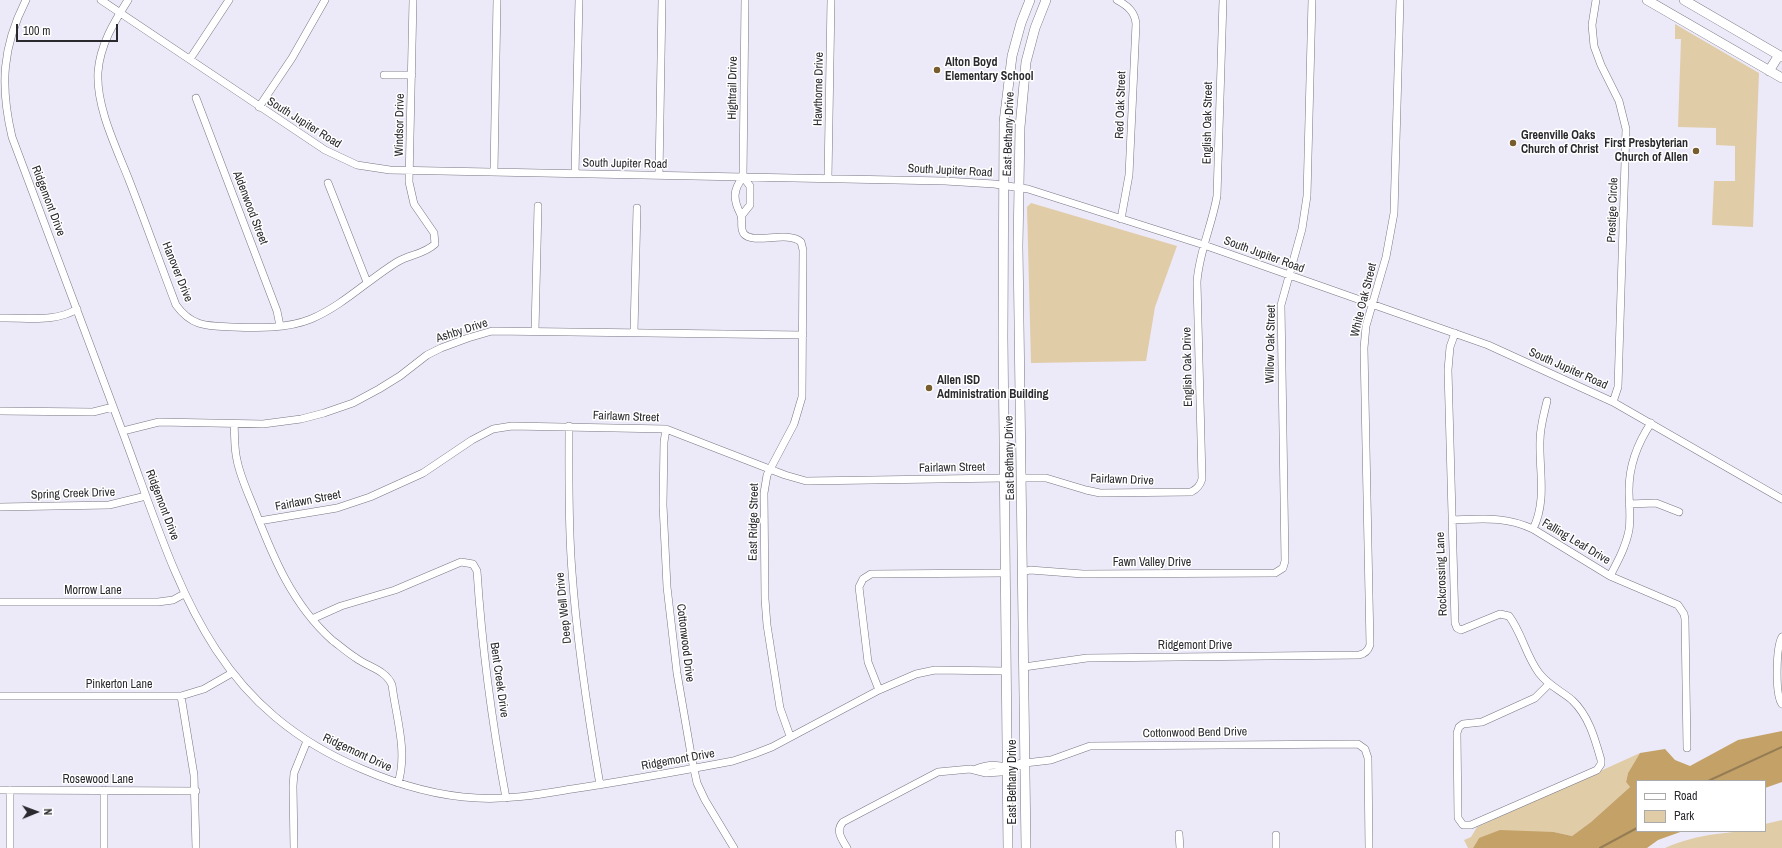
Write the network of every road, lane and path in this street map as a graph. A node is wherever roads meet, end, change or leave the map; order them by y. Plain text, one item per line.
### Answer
1 (26, 0) edge
2 (101, 0) edge
3 (128, 0) edge
4 (229, 0) edge
5 (325, 0) edge
6 (413, 0) edge
7 (497, 0) edge
8 (579, 0) edge
9 (662, 0) edge
10 (745, 0) edge
11 (831, 0) edge
12 (1030, 0) edge
13 (1046, 0) edge
14 (1117, 0) edge
15 (1223, 0) edge
16 (1312, 0) edge
17 (1400, 0) edge
18 (1596, 0) edge
19 (1647, 0) edge
20 (1684, 0) edge
21 (120, 12) junction
22 (1021, 23) junction
23 (1035, 28) junction
24 (1781, 56) edge
25 (190, 59) junction
26 (1769, 71) junction
27 (384, 75) dead end
28 (412, 75) junction
29 (1782, 78) edge
30 (196, 98) dead end
31 (259, 107) junction
32 (410, 170) junction
33 (494, 172) junction
34 (576, 174) junction
35 (659, 175) junction
36 (743, 176) junction
37 (828, 178) junction
38 (328, 183) dead end
39 (1003, 185) junction
40 (1019, 187) junction
41 (538, 206) dead end
42 (637, 208) dead end
43 (742, 215) junction
44 (1121, 219) junction
45 (801, 242) joint
46 (435, 244) joint
47 (1204, 246) junction
48 (1289, 276) junction
49 (367, 282) junction
50 (1373, 304) junction
51 (77, 309) junction
52 (0, 318) edge
53 (280, 326) junction
54 (535, 331) junction
55 (634, 332) junction
56 (1455, 333) junction
57 (803, 335) junction
58 (1003, 337) junction
59 (1021, 337) junction
60 (1547, 401) dead end
61 (1613, 402) junction
62 (113, 407) junction
63 (0, 412) edge
64 (1651, 423) junction
65 (234, 424) junction
66 (569, 426) junction
67 (666, 429) junction
68 (123, 431) junction
69 (770, 469) junction
70 (1004, 478) junction
71 (1022, 478) junction
72 (1198, 488) joint
73 (146, 496) junction
74 (1782, 499) edge
75 (1629, 504) junction
76 (0, 507) edge
77 (1679, 512) dead end
78 (1452, 520) junction
79 (259, 521) junction
80 (1533, 529) junction
81 (1281, 570) joint
82 (1023, 572) junction
83 (1005, 573) junction
84 (1610, 576) junction
85 (184, 594) junction
86 (0, 602) edge
87 (312, 619) junction
88 (1782, 637) edge
89 (1366, 652) joint
90 (1024, 667) junction
91 (1006, 671) junction
92 (232, 673) junction
93 (1548, 685) junction
94 (879, 690) junction
95 (0, 696) edge
96 (182, 696) junction
97 (1782, 704) edge
98 (790, 736) junction
99 (307, 741) junction
100 (1687, 748) dead end
101 (1025, 763) junction
102 (693, 768) junction
103 (1007, 768) junction
104 (398, 783) junction
105 (600, 785) junction
106 (0, 790) edge
107 (10, 790) junction
108 (104, 790) junction
109 (196, 791) junction
110 (506, 798) junction
111 (1179, 834) dead end
112 (1276, 835) dead end
113 (10, 848) edge
114 (104, 848) edge
115 (196, 848) edge
116 (294, 848) edge
117 (734, 848) edge
118 (847, 848) edge
119 (1008, 848) edge
120 (1026, 848) edge
121 (1180, 848) edge
122 (1276, 848) edge
123 (1369, 848) edge

1 - 51 street, Ridgemont Drive
2 - 21 street, South Jupiter Road
3 - 21 street, Hanover Drive
4 - 25 street
5 - 31 street
6 - 28 street, Windsor Drive
7 - 33 street
8 - 34 street
9 - 35 street
10 - 36 street, Hightrail Drive
11 - 37 street, Hawthorne Drive
12 - 22 main road, East Bethany Drive
13 - 23 main road, East Bethany Drive
14 - 44 street, Red Oak Street
15 - 47 street, English Oak Street
16 - 48 street, Willow Oak Street
17 - 50 street, White Oak Street
18 - 61 street, Prestige Circle
19 - 26 main road
20 - 24 main road
21 - 25 street, South Jupiter Road
21 - 53 street, Hanover Drive
22 - 23 main road
22 - 39 main road, East Bethany Drive
23 - 40 main road, East Bethany Drive
24 - 26 main road
25 - 31 street, South Jupiter Road
26 - 29 main road
27 - 28 street
28 - 32 street, Windsor Drive
30 - 53 street, Aldenwood Street
31 - 32 street, South Jupiter Road
32 - 33 street, South Jupiter Road
32 - 46 street, Windsor Drive
33 - 34 street, South Jupiter Road
34 - 35 street, South Jupiter Road
35 - 36 street, South Jupiter Road
36 - 37 street, South Jupiter Road
36 - 43 street, Hightrail Drive
36 - 43 street, Hightrail Drive
37 - 39 street, South Jupiter Road
38 - 49 street
39 - 40 street, South Jupiter Road
39 - 58 main road, East Bethany Drive
40 - 44 street, South Jupiter Road
40 - 59 main road, East Bethany Drive
41 - 54 street
42 - 55 street
43 - 45 street, Hightrail Drive
44 - 47 street, South Jupiter Road
45 - 57 street, East Ridge Street
46 - 49 street, Hanover Drive
47 - 48 street, South Jupiter Road
47 - 72 street, English Oak Drive
48 - 50 street, South Jupiter Road
48 - 81 street, Willow Oak Street
49 - 53 street, Hanover Drive
50 - 56 street, South Jupiter Road
50 - 89 street, White Oak Street
51 - 52 street
51 - 62 street, Ridgemont Drive
54 - 55 street, Ashby Drive
54 - 65 street, Ashby Drive
55 - 57 street, Ashby Drive
56 - 61 street, South Jupiter Road
56 - 78 street, Rockcrossing Lane
57 - 69 street, East Ridge Street
58 - 59 main road
58 - 70 main road, East Bethany Drive
59 - 71 main road, East Bethany Drive
60 - 80 street
61 - 64 street, South Jupiter Road
62 - 63 street
62 - 68 street, Ridgemont Drive
64 - 74 street, South Jupiter Road
64 - 75 street
65 - 68 street, Ashby Drive
65 - 79 street
66 - 67 street, Fairlawn Street
66 - 79 street, Fairlawn Street
66 - 105 street, Deep Well Drive
67 - 69 street, Fairlawn Street
67 - 102 street, Cottonwood Drive
68 - 73 street, Ridgemont Drive
69 - 70 street, Fairlawn Street
69 - 98 street, East Ridge Street
70 - 71 main road
70 - 83 main road, East Bethany Drive
71 - 72 street, Fairlawn Drive
71 - 82 main road, East Bethany Drive
73 - 76 street, Spring Creek Drive
73 - 85 street, Ridgemont Drive
75 - 77 street
75 - 84 street
78 - 80 street, Falling Leaf Drive
78 - 93 street, Rockcrossing Lane
79 - 87 street
80 - 84 street, Falling Leaf Drive
81 - 82 street, Fawn Valley Drive
82 - 83 main road
82 - 90 main road, East Bethany Drive
83 - 91 main road, East Bethany Drive
83 - 94 street
84 - 100 street, Falling Leaf Drive
85 - 86 street, Morrow Lane
85 - 92 street, Ridgemont Drive
87 - 104 street
87 - 110 street, Bent Creek Drive
88 - 97 street
89 - 90 street, Ridgemont Drive
90 - 91 main road
90 - 101 main road, East Bethany Drive
91 - 94 street, Ridgemont Drive
91 - 103 main road, East Bethany Drive
92 - 96 street, Pinkerton Lane
92 - 99 street, Ridgemont Drive
93 - 93 street, Rockcrossing Lane
94 - 98 street, Ridgemont Drive
95 - 96 street, Pinkerton Lane
96 - 109 street
98 - 102 street, Ridgemont Drive
99 - 104 street, Ridgemont Drive
99 - 116 street
101 - 103 main road
101 - 120 main road, East Bethany Drive
101 - 123 street, Cottonwood Bend Drive
102 - 105 street, Ridgemont Drive
102 - 117 street, Cottonwood Drive
103 - 118 street
103 - 119 main road, East Bethany Drive
104 - 110 street, Ridgemont Drive
105 - 110 street, Ridgemont Drive
106 - 107 street, Rosewood Lane
107 - 108 street, Rosewood Lane
107 - 113 street
108 - 109 street, Rosewood Lane
108 - 114 street
109 - 115 street
111 - 121 street
112 - 122 street

